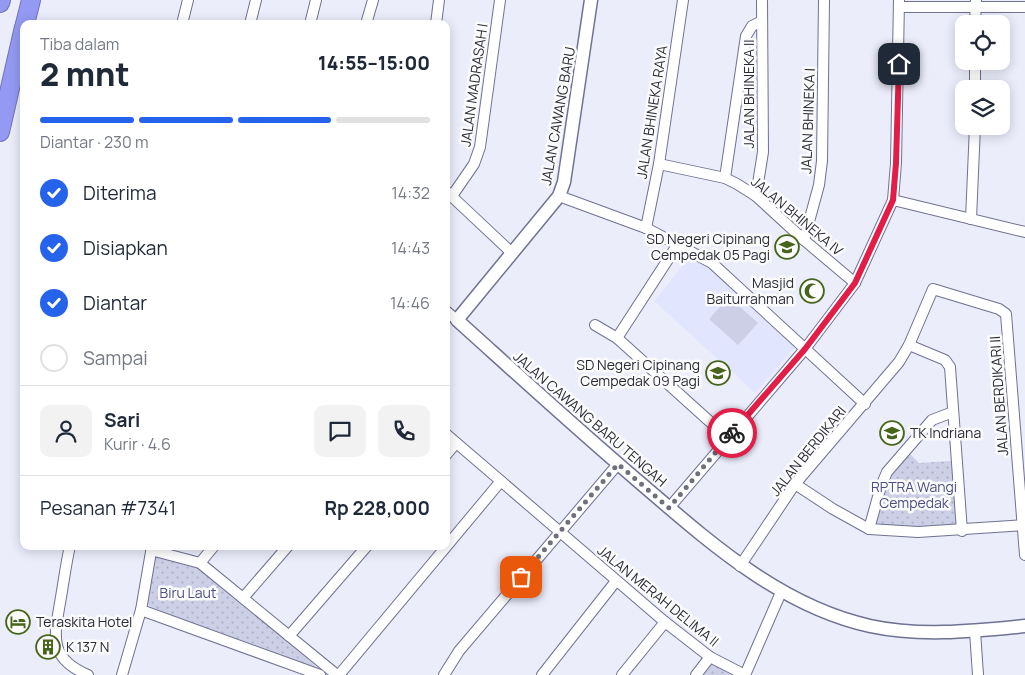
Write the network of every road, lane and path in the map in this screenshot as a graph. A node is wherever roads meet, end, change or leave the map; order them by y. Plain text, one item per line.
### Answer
1 (31, 0) edge
2 (188, 0) edge
3 (256, 0) edge
4 (316, 0) edge
5 (373, 0) edge
6 (439, 0) edge
7 (500, 0) edge
8 (591, 0) edge
9 (683, 0) edge
10 (762, 0) edge
11 (824, 0) edge
12 (899, 4) edge
13 (976, 4) edge
14 (1025, 7) edge
15 (25, 20) edge
16 (183, 20) edge
17 (251, 20) edge
18 (311, 20) edge
19 (367, 20) edge
20 (436, 20) edge
21 (762, 21) junction
22 (20, 43) edge
23 (0, 132) edge
24 (975, 135) edge
25 (659, 164) junction
26 (725, 178) junction
27 (450, 192) edge
28 (450, 194) edge
29 (559, 196) junction
30 (756, 196) junction
31 (893, 200) junction
32 (971, 220) junction
33 (646, 228) junction
34 (1025, 232) edge
35 (804, 240) junction
36 (678, 244) junction
37 (512, 253) junction
38 (855, 283) junction
39 (933, 289) joint
40 (450, 314) edge
41 (457, 320) junction
42 (595, 326) dead end
43 (617, 338) junction
44 (909, 345) junction
45 (805, 349) junction
46 (864, 404) junction
47 (953, 412) junction
48 (450, 438) edge
49 (728, 438) junction
50 (456, 443) junction
51 (450, 450) edge
52 (618, 464) junction
53 (501, 481) junction
54 (795, 484) junction
55 (669, 508) junction
56 (1023, 525) edge
57 (869, 529) junction
58 (962, 531) junction
59 (559, 532) junction
60 (450, 542) edge
61 (69, 550) edge
62 (151, 550) edge
63 (158, 550) edge
64 (211, 550) edge
65 (285, 550) edge
66 (364, 550) edge
67 (443, 550) edge
68 (1025, 554) edge
69 (200, 563) junction
70 (740, 566) junction
71 (616, 581) junction
72 (782, 590) junction
73 (243, 598) junction
74 (141, 610) junction
75 (665, 622) junction
76 (1025, 626) edge
77 (975, 631) junction
78 (289, 636) junction
79 (710, 657) junction
80 (88, 675) edge
81 (122, 675) edge
82 (320, 675) edge
83 (338, 675) edge
84 (444, 675) edge
85 (542, 675) edge
86 (622, 675) edge
87 (696, 675) edge
88 (745, 675) edge
89 (978, 675) edge

1 - 15 highway
2 - 16 street
3 - 17 street
4 - 18 street
5 - 19 street
6 - 20 street
7 - 27 street, JALAN MADRASAH I
8 - 29 street, JALAN CAWANG BARU
9 - 25 street, JALAN BHINEKA RAYA
10 - 21 street, JALAN BHINEKA II
11 - 35 street, JALAN BHINEKA I
12 - 13 street
12 - 31 street
13 - 14 street
21 - 26 street, JALAN BHINEKA II
21 - 30 street, JALAN BHINEKA II
22 - 23 highway
24 - 32 street
25 - 26 street, JALAN BHINEKA IV
25 - 33 street, JALAN BHINEKA RAYA
26 - 30 street, JALAN BHINEKA IV
28 - 37 street
29 - 33 street
29 - 37 street, JALAN CAWANG BARU
30 - 35 street, JALAN BHINEKA IV
31 - 32 street
31 - 38 street
32 - 34 street
33 - 36 street
35 - 38 street, JALAN BHINEKA IV
36 - 43 street
36 - 45 street
37 - 41 street, JALAN CAWANG BARU
38 - 45 street
39 - 44 street, JALAN BERDIKARI
39 - 56 street, JALAN BERDIKARI II
40 - 41 street, JALAN CAWANG BARU TENGAH
41 - 52 street, JALAN CAWANG BARU TENGAH
42 - 43 street
43 - 49 street
44 - 46 street, JALAN BERDIKARI
44 - 47 street
45 - 46 street, JALAN BERDIKARI
45 - 49 street
46 - 54 street, JALAN BERDIKARI
47 - 57 street
47 - 58 street
48 - 50 street, JALAN MERAH DELIMA II
49 - 55 street
50 - 51 street
50 - 53 street, JALAN MERAH DELIMA II
52 - 55 street, JALAN CAWANG BARU TENGAH
52 - 59 street
53 - 59 street, JALAN MERAH DELIMA II
53 - 60 street
54 - 57 street
54 - 70 street, JALAN BERDIKARI
55 - 70 street, JALAN CAWANG BARU TENGAH
56 - 58 street
56 - 68 street, JALAN BERDIKARI II
57 - 58 street
59 - 71 street, JALAN MERAH DELIMA II
59 - 84 street
61 - 80 street
62 - 74 street
63 - 69 street
64 - 69 street
65 - 73 street
66 - 78 street
67 - 83 street
69 - 73 street
70 - 72 street, JALAN CAWANG BARU TENGAH
71 - 75 street, JALAN MERAH DELIMA II
71 - 85 street
72 - 77 street, JALAN CAWANG BARU TENGAH
72 - 88 street
73 - 78 street
74 - 81 street
74 - 82 street
75 - 79 street, JALAN MERAH DELIMA II
75 - 86 street
76 - 77 street, JALAN CAWANG BARU TENGAH
77 - 89 street
78 - 83 street
79 - 87 street
79 - 88 street, JALAN MERAH DELIMA II

